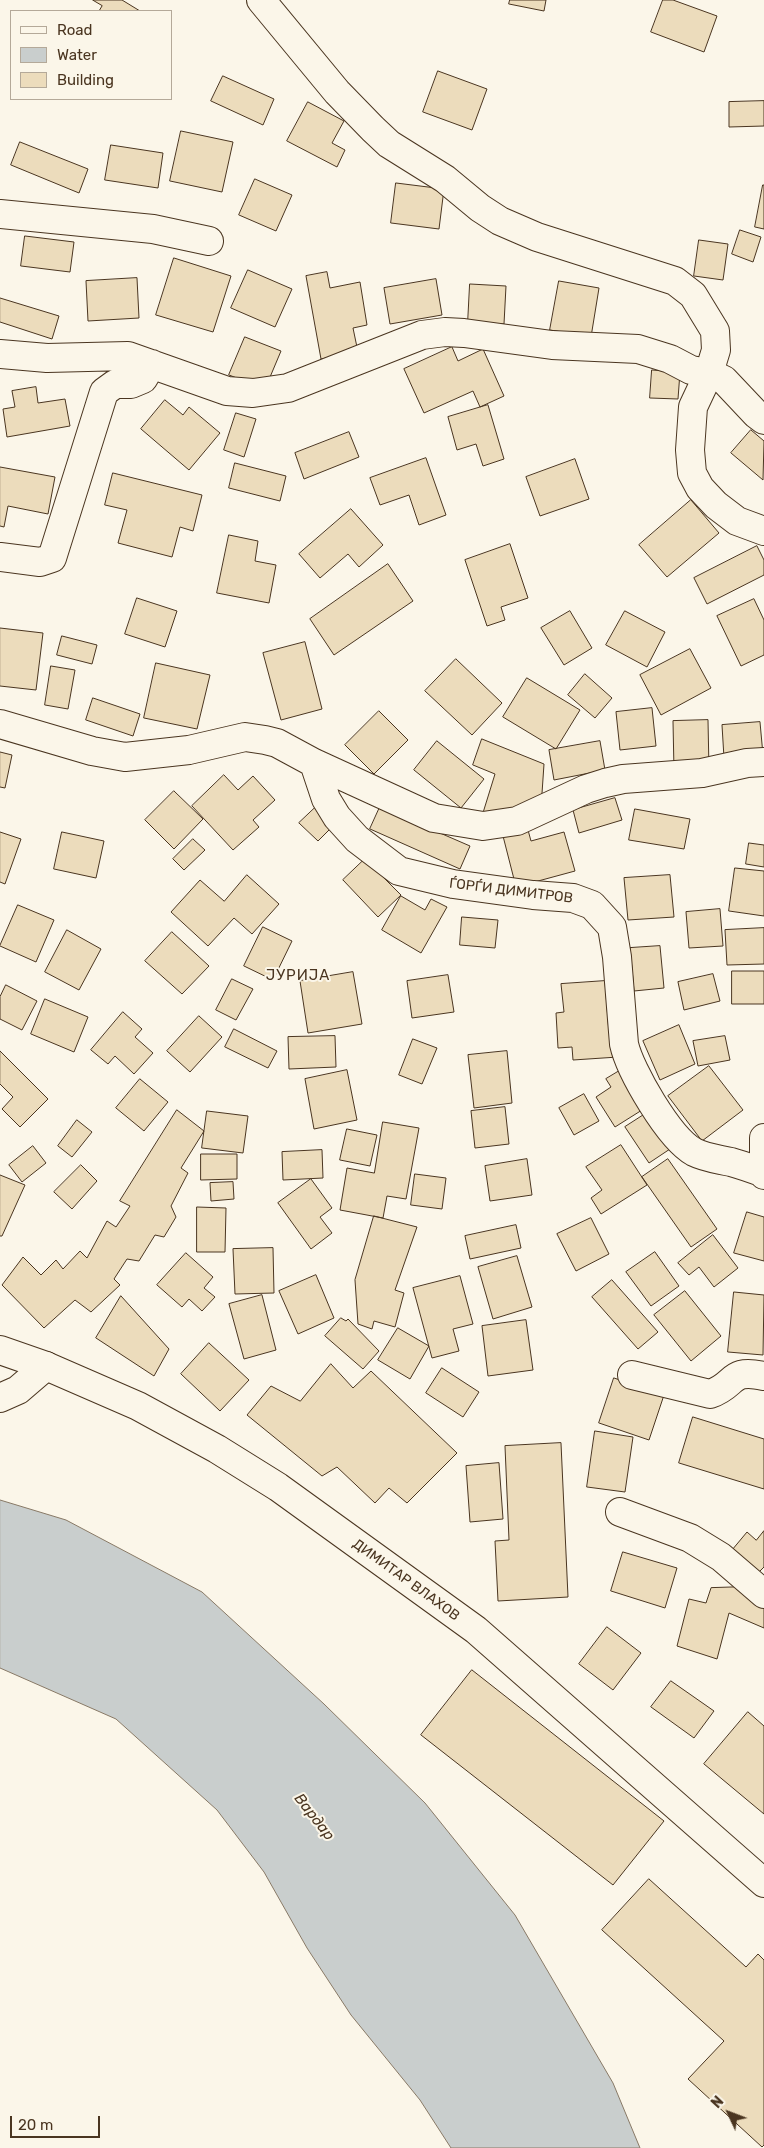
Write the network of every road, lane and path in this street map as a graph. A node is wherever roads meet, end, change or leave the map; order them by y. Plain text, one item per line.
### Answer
1 (260, 0) edge
2 (0, 214) edge
3 (209, 241) dead end
4 (0, 354) edge
5 (152, 364) junction
6 (709, 373) junction
7 (764, 420) edge
8 (764, 532) edge
9 (0, 558) edge
10 (0, 724) edge
11 (764, 762) edge
12 (314, 763) junction
13 (764, 1138) edge
14 (764, 1174) edge
15 (0, 1350) edge
16 (46, 1366) junction
17 (632, 1375) dead end
18 (764, 1376) edge
19 (0, 1398) edge
20 (620, 1512) dead end
21 (764, 1594) edge
22 (764, 1883) edge

1 - 6 street
2 - 3 street
4 - 5 street
5 - 6 street
5 - 9 street
6 - 7 street
6 - 8 street
10 - 12 street
11 - 12 street
12 - 14 street, ЃОРЃИ ДИМИТРОВ
13 - 14 street
15 - 16 street, ДИМИТАР ВЛАХОВ
16 - 19 street
16 - 22 street, ДИМИТАР ВЛАХОВ
17 - 18 street
20 - 21 street

